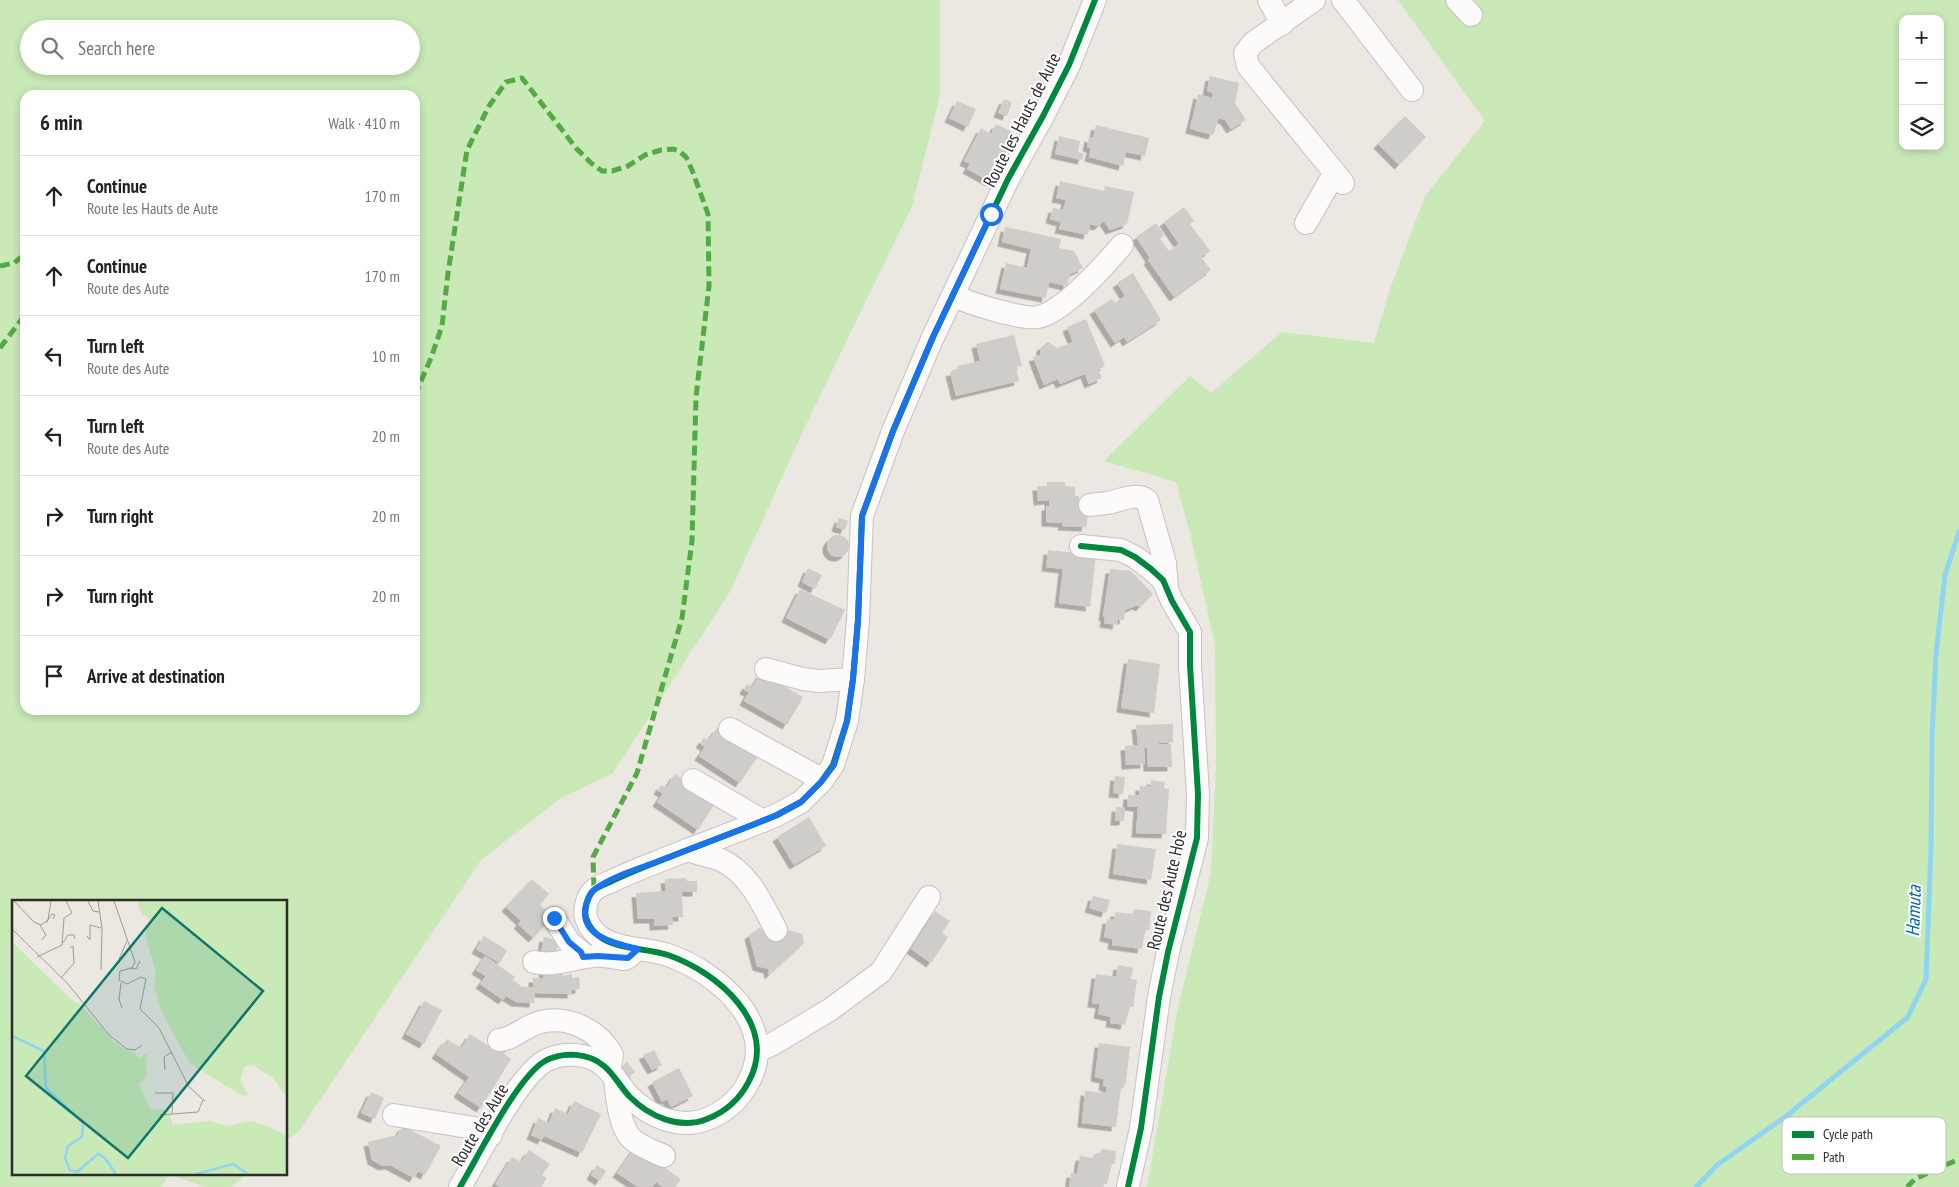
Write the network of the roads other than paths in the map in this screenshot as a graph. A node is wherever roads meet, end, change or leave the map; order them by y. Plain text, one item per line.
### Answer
1 (1095, 0) edge
2 (1269, 0) edge
3 (1314, 0) edge
4 (1342, 0) edge
5 (1282, 24) junction
6 (1412, 90) dead end
7 (1306, 223) dead end
8 (1122, 245) dead end
9 (953, 295) junction
10 (1090, 505) dead end
11 (1081, 546) dead end
12 (1167, 589) junction
13 (858, 620) joint
14 (766, 669) dead end
15 (853, 679) junction
16 (730, 729) dead end
17 (693, 780) dead end
18 (822, 780) junction
19 (763, 821) junction
20 (687, 850) junction
21 (929, 897) dead end
22 (554, 918) dead end
23 (776, 930) dead end
24 (638, 949) junction
25 (583, 957) junction
26 (534, 962) dead end
27 (498, 1040) dead end
28 (757, 1051) junction
29 (612, 1075) junction
30 (394, 1116) dead end
31 (491, 1135) junction
32 (664, 1156) dead end
33 (460, 1187) edge
34 (1128, 1187) edge

1 - 9 street, Route les Hauts de Aute
2 - 5 street
3 - 5 street
4 - 6 street
5 - 7 street
8 - 9 street
9 - 13 street, Route les Hauts de Aute
10 - 12 street
11 - 12 street, Route des Aute Ho'e
12 - 34 street, Route des Aute Ho'e
13 - 15 street, Route des Aute
14 - 15 street
15 - 18 street, Route des Aute
16 - 18 street
17 - 19 street
18 - 19 street, Route des Aute
19 - 20 street, Route des Aute
20 - 23 street
20 - 24 street, Route des Aute
21 - 28 street
22 - 25 street
24 - 25 street
24 - 28 street, Route des Aute
25 - 26 street
27 - 29 street
28 - 29 street, Route des Aute
29 - 31 street, Route des Aute
29 - 32 street
30 - 31 street
31 - 33 street, Route des Aute

